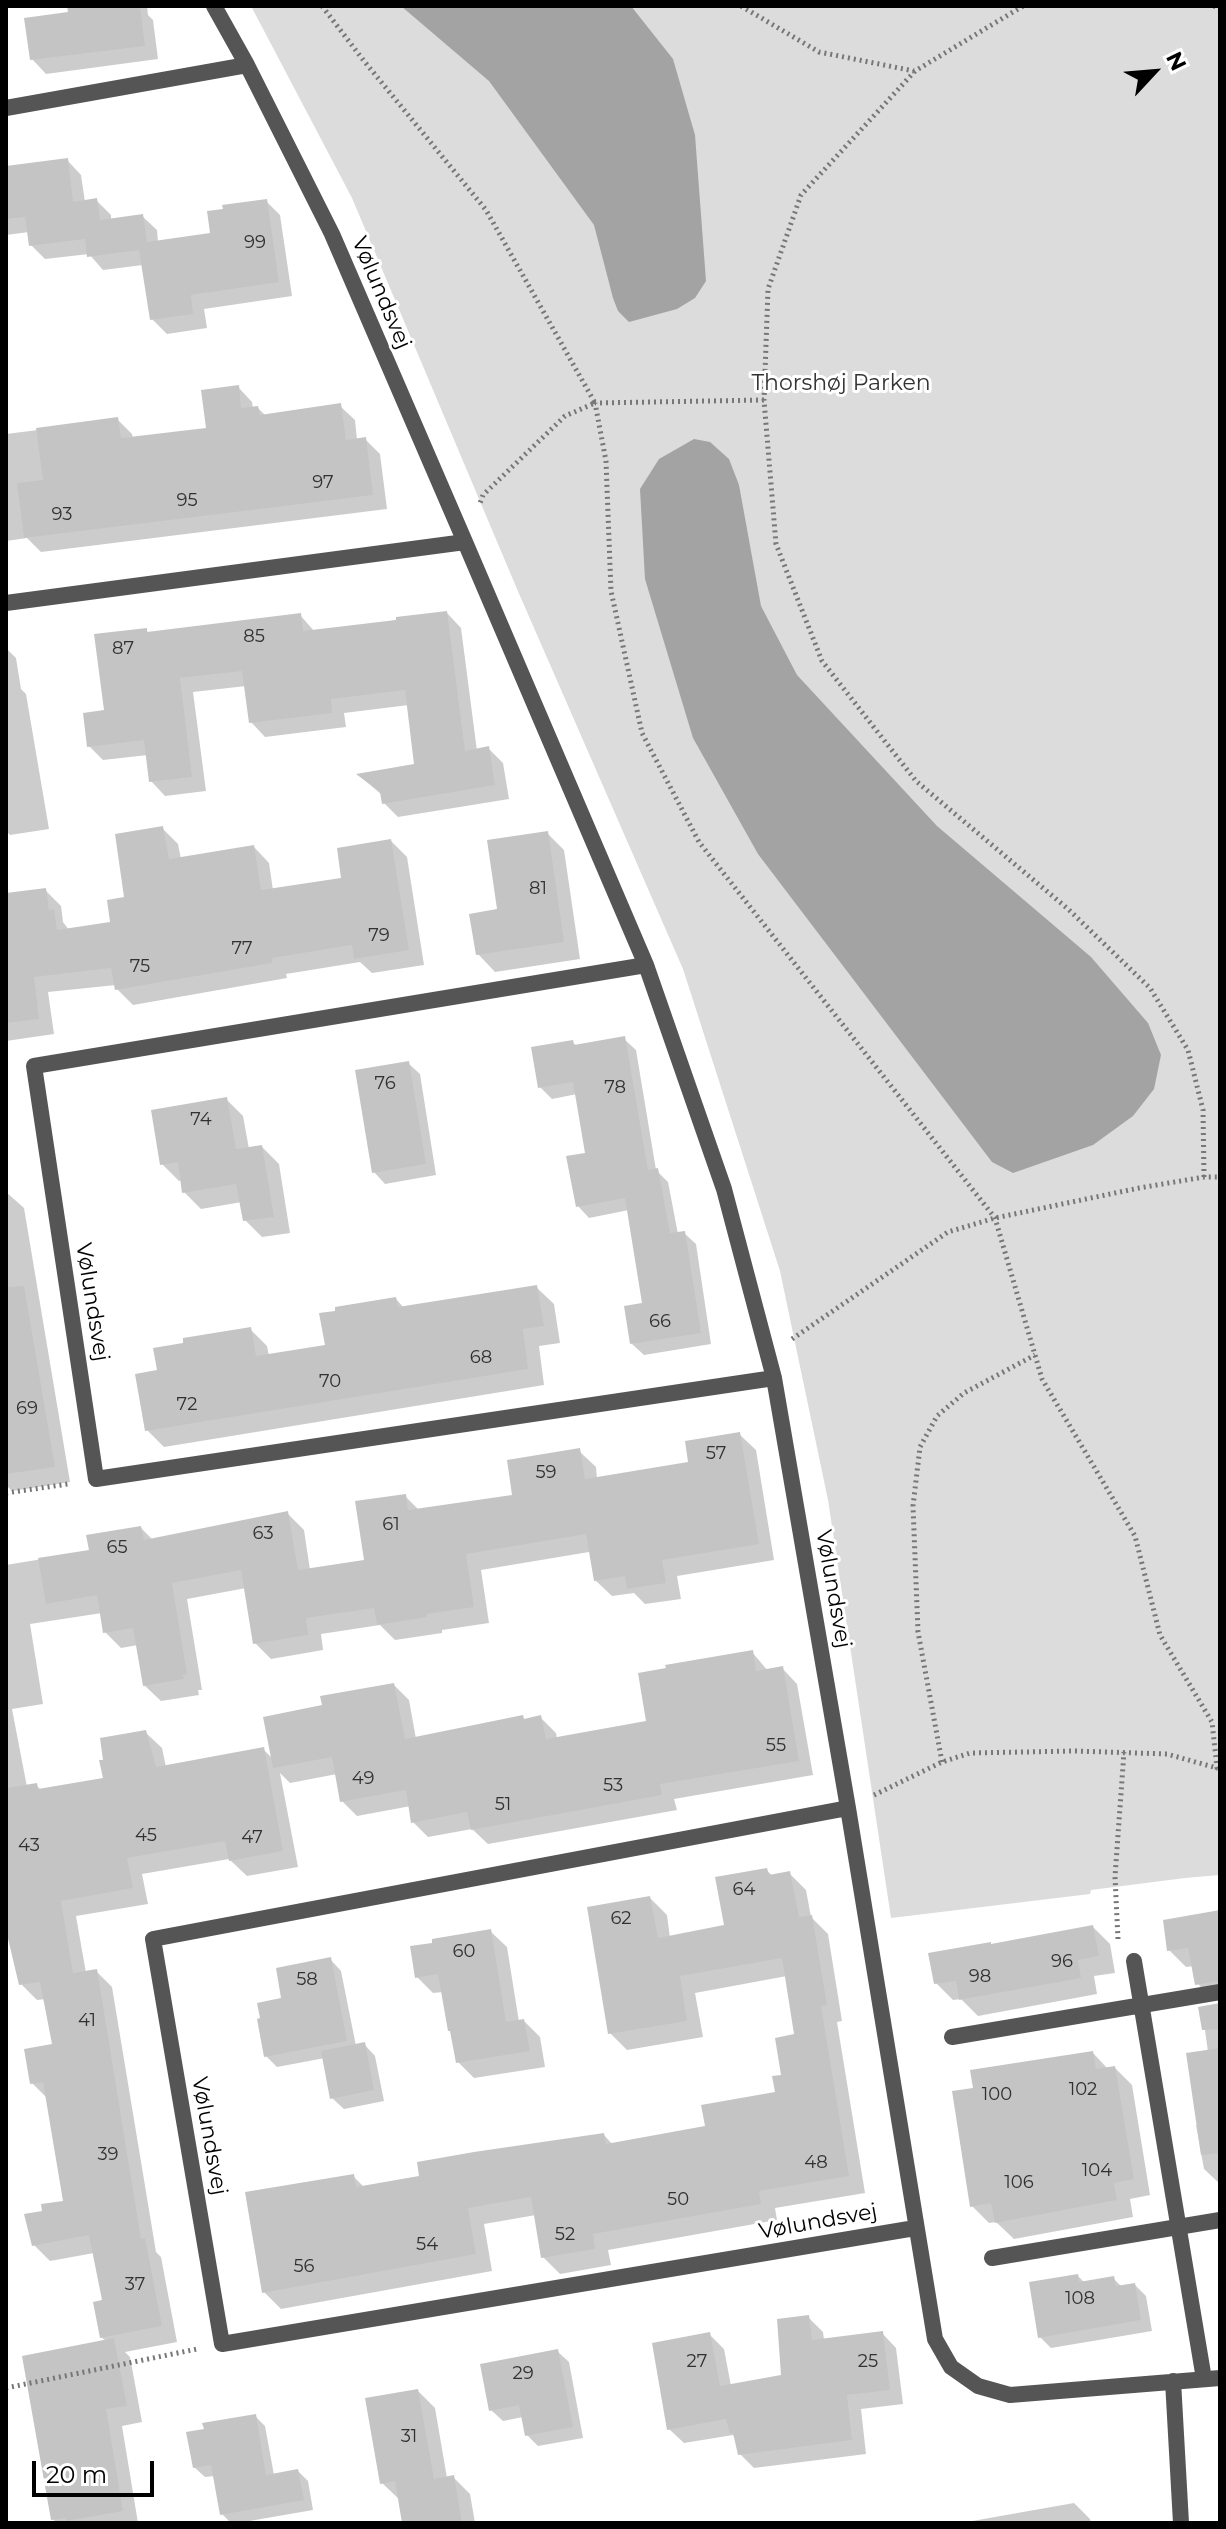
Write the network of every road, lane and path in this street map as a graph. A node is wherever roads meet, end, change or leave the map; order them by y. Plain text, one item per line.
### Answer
1 (214, 6) edge
2 (322, 6) edge
3 (741, 6) edge
4 (1023, 6) edge
5 (1214, 6) edge
6 (1220, 10) edge
7 (247, 65) junction
8 (915, 71) junction
9 (6, 108) edge
10 (764, 400) junction
11 (595, 403) junction
12 (465, 542) junction
13 (6, 603) edge
14 (646, 965) junction
15 (1204, 1177) junction
16 (1220, 1177) edge
17 (995, 1218) junction
18 (768, 1355) junction
19 (1035, 1355) junction
20 (774, 1378) junction
21 (96, 1479) junction
22 (6, 1493) edge
23 (1124, 1752) junction
24 (942, 1762) junction
25 (1219, 1768) edge
26 (848, 1808) junction
27 (1134, 1961) joint
28 (1220, 1992) edge
29 (1141, 2006) junction
30 (952, 2037) dead end
31 (1220, 2220) edge
32 (1179, 2227) junction
33 (915, 2228) junction
34 (992, 2258) dead end
35 (222, 2344) junction
36 (1212, 2378) edge
37 (1173, 2381) junction
38 (6, 2388) edge
39 (1181, 2523) edge

1 - 7 street, Vølundsvej
2 - 11 path
3 - 8 path
4 - 8 path
5 - 6 path
7 - 9 street
7 - 12 street, Vølundsvej
8 - 10 path
10 - 11 path
10 - 15 path
11 - 12 path
11 - 17 path
12 - 13 street
12 - 14 street, Vølundsvej
14 - 18 street, Vølundsvej
14 - 21 street, Vølundsvej
15 - 16 path
15 - 17 path
17 - 18 path
17 - 19 path
18 - 20 street, Vølundsvej
19 - 24 path
19 - 25 path
20 - 21 street
20 - 26 street, Vølundsvej
21 - 22 path
23 - 24 path
23 - 25 path
23 - 27 path
24 - 26 path
26 - 33 street, Vølundsvej
26 - 35 street, Vølundsvej
27 - 29 street, Vølundsvej
28 - 29 street
29 - 30 street
29 - 32 street, Vølundsvej
31 - 32 street
32 - 34 street
32 - 36 street, Vølundsvej
33 - 35 street, Vølundsvej
33 - 37 street, Vølundsvej
35 - 38 path
36 - 37 street, Vølundsvej
37 - 39 street

